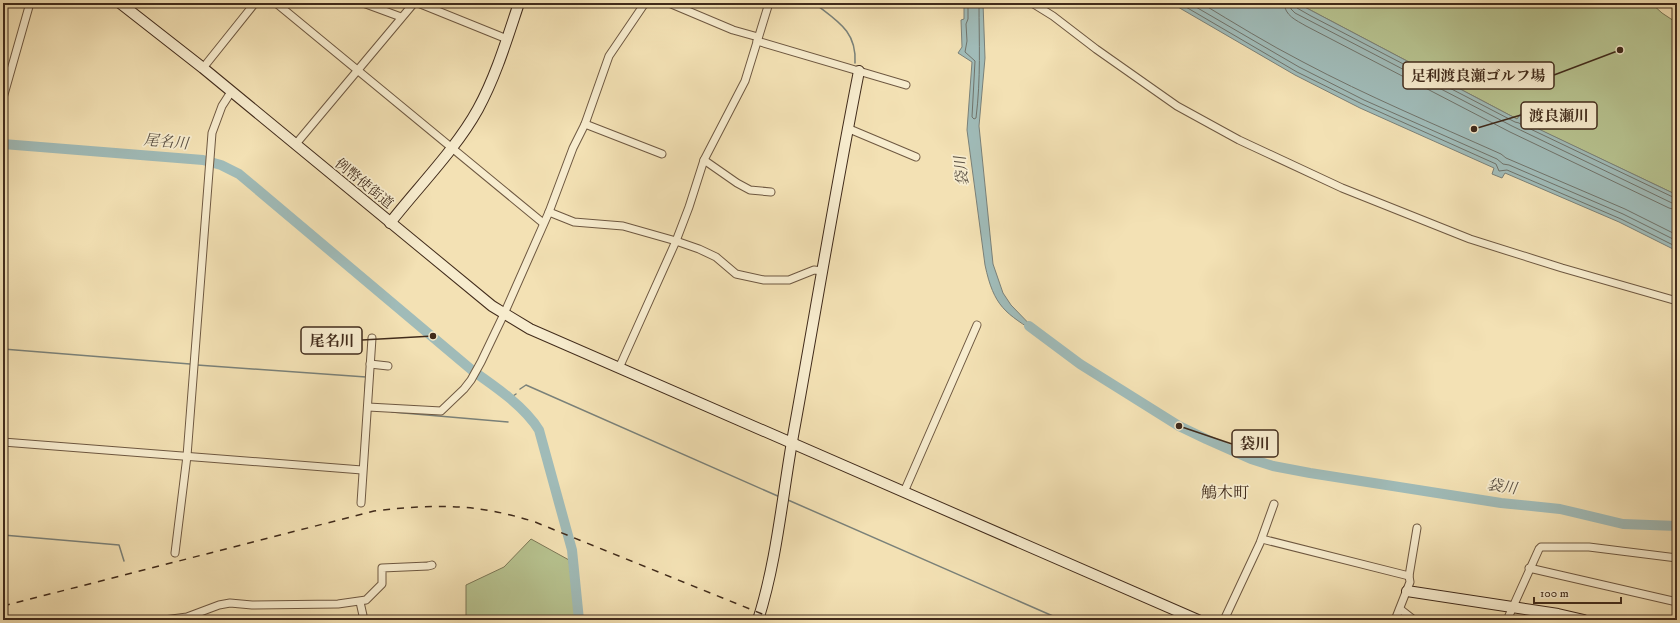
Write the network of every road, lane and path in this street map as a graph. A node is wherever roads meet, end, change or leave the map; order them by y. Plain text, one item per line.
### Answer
1 (30, 3) edge
2 (120, 3) edge
3 (255, 3) edge
4 (276, 3) edge
5 (363, 3) edge
6 (414, 3) edge
7 (418, 3) edge
8 (519, 3) edge
9 (645, 3) edge
10 (669, 3) edge
11 (769, 3) edge
12 (1032, 3) edge
13 (401, 17) junction
14 (507, 39) junction
15 (758, 39) junction
16 (203, 68) junction
17 (358, 71) junction
18 (859, 71) junction
19 (906, 84) dead end
20 (231, 92) junction
21 (3, 98) edge
22 (584, 124) junction
23 (847, 128) junction
24 (295, 145) junction
25 (451, 148) junction
26 (662, 154) dead end
27 (916, 157) dead end
28 (704, 160) junction
29 (771, 192) dead end
30 (549, 212) junction
31 (390, 223) junction
32 (543, 223) junction
33 (676, 241) junction
34 (823, 271) junction
35 (1677, 301) edge
36 (504, 314) junction
37 (977, 325) dead end
38 (372, 338) dead end
39 (370, 364) junction
40 (388, 366) dead end
41 (619, 368) junction
42 (368, 406) junction
43 (3, 442) edge
44 (792, 444) junction
45 (187, 456) junction
46 (362, 470) junction
47 (904, 492) junction
48 (361, 503) dead end
49 (1274, 504) dead end
50 (1418, 528) dead end
51 (1262, 539) junction
52 (175, 553) dead end
53 (1677, 558) edge
54 (432, 565) dead end
55 (1529, 568) junction
56 (1409, 576) junction
57 (1407, 590) junction
58 (360, 602) junction
59 (1677, 602) edge
60 (1512, 607) junction
61 (1400, 609) junction
62 (164, 620) edge
63 (364, 620) edge
64 (758, 620) edge
65 (1198, 620) edge
66 (1224, 620) edge
67 (1395, 620) edge
68 (1414, 620) edge
69 (1507, 620) edge
70 (1584, 620) edge

1 - 21 street
2 - 16 street, 例幣使街道
3 - 16 street
4 - 17 street
5 - 13 street
6 - 13 street
7 - 14 street
8 - 14 street, 例幣使街道
9 - 22 street
10 - 15 street
11 - 15 street
12 - 35 street
13 - 17 street
14 - 25 street, 例幣使街道
15 - 18 street
15 - 28 street
16 - 20 street, 例幣使街道
17 - 24 street
17 - 25 street
18 - 19 street
18 - 23 street
20 - 24 street, 例幣使街道
20 - 45 street
22 - 26 street
22 - 30 street
23 - 27 street
23 - 34 street
24 - 31 street, 例幣使街道
25 - 31 street, 例幣使街道
25 - 32 street
28 - 29 street
28 - 33 street
30 - 32 street
30 - 33 street
31 - 36 street
32 - 36 street
33 - 34 street
33 - 41 street
34 - 44 street
36 - 41 street
36 - 42 street
37 - 47 street
38 - 39 street
39 - 40 street
39 - 42 street
41 - 44 street
42 - 46 street
43 - 45 street
44 - 47 street
44 - 64 street
45 - 46 street
45 - 52 street
46 - 48 street
47 - 65 street
49 - 51 street
50 - 56 street
51 - 56 street
51 - 66 street
53 - 55 street
54 - 58 street
55 - 59 street
55 - 60 street
56 - 57 street
57 - 60 street
57 - 61 street
58 - 62 street
58 - 63 street
60 - 69 street
60 - 70 street
61 - 67 street
61 - 68 street

